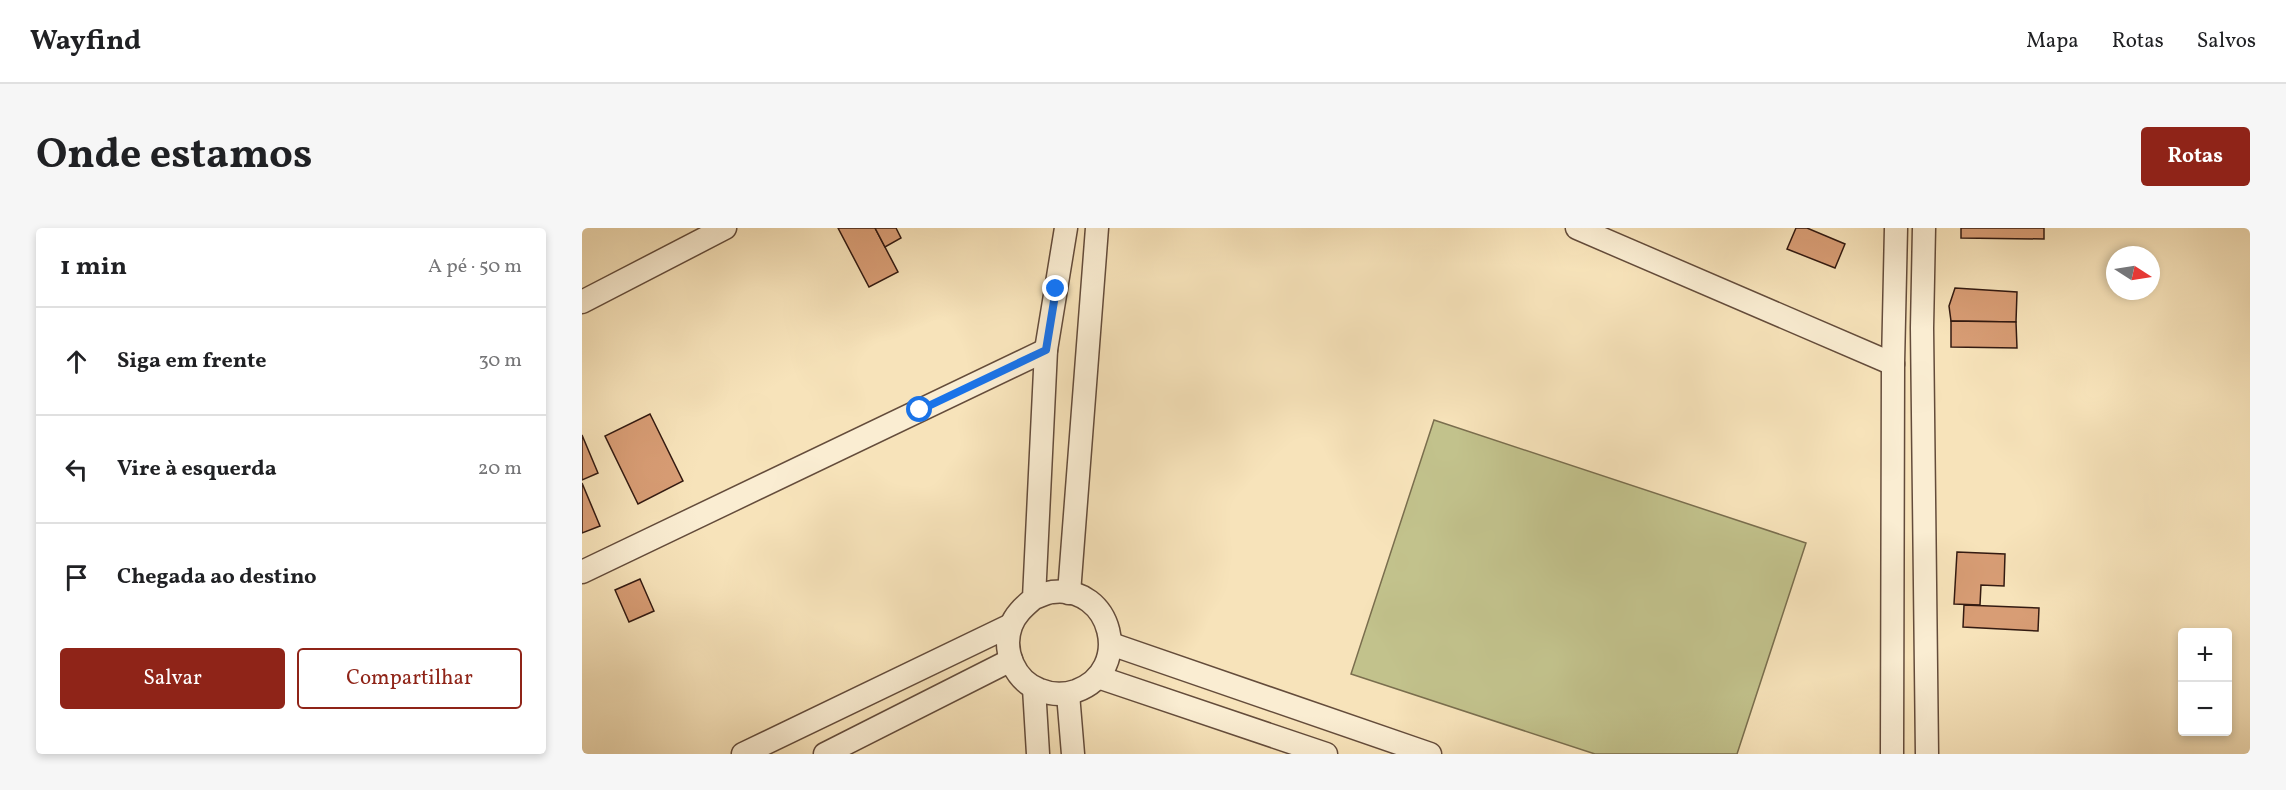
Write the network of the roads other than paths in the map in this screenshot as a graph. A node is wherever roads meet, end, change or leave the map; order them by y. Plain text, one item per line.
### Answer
1 (725, 228) edge
2 (1066, 228) edge
3 (1096, 228) edge
4 (1577, 228) edge
5 (1896, 228) edge
6 (1924, 228) edge
7 (582, 302) edge
8 (1046, 350) junction
9 (1893, 364) junction
10 (582, 572) edge
11 (1069, 593) junction
12 (1034, 598) junction
13 (1011, 625) junction
14 (1111, 644) junction
15 (1011, 660) junction
16 (1098, 677) junction
17 (1034, 688) junction
18 (1068, 694) junction
19 (743, 754) edge
20 (825, 754) edge
21 (1038, 754) edge
22 (1073, 754) edge
23 (1326, 754) edge
24 (1430, 754) edge
25 (1892, 754) edge
26 (1927, 754) edge

1 - 7 street
2 - 8 street
3 - 11 street
4 - 9 street
5 - 9 street
6 - 26 street
8 - 10 street
8 - 12 street
9 - 25 street
11 - 12 street
11 - 14 street
12 - 13 street
13 - 15 street
13 - 19 street
14 - 16 street
14 - 24 street
15 - 17 street
15 - 20 street
16 - 18 street
16 - 23 street
17 - 18 street
17 - 21 street
18 - 22 street

